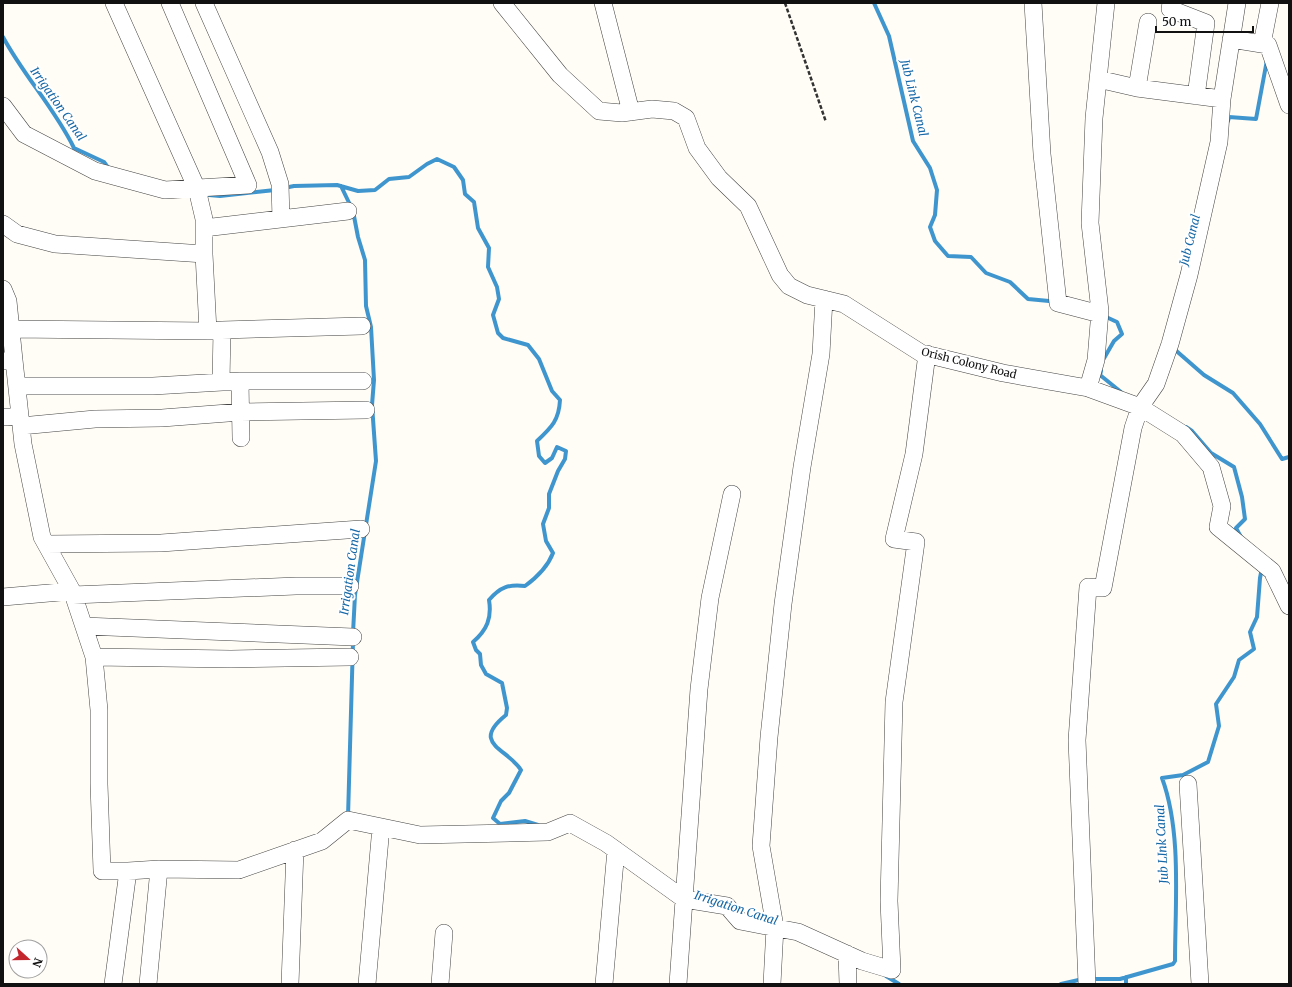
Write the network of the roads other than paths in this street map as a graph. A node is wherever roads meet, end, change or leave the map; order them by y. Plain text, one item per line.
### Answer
1 (114, 3) edge
2 (170, 3) edge
3 (204, 3) edge
4 (502, 3) edge
5 (603, 3) edge
6 (1033, 3) edge
7 (1106, 3) edge
8 (1171, 3) edge
9 (1237, 3) edge
10 (1270, 3) edge
11 (1148, 22) dead end
12 (1231, 38) junction
13 (1262, 44) junction
14 (1098, 79) junction
15 (1138, 88) junction
16 (1196, 96) junction
17 (1222, 100) junction
18 (1289, 105) edge
19 (3, 106) edge
20 (631, 112) junction
21 (198, 195) junction
22 (348, 211) dead end
23 (281, 219) junction
24 (3, 224) edge
25 (204, 228) junction
26 (204, 254) junction
27 (5, 297) edge
28 (824, 299) junction
29 (1100, 314) junction
30 (362, 326) dead end
31 (11, 329) junction
32 (215, 330) junction
33 (927, 354) junction
34 (8, 361) edge
35 (240, 381) junction
36 (363, 381) dead end
37 (17, 386) junction
38 (1088, 388) junction
39 (1140, 407) junction
40 (366, 410) dead end
41 (241, 412) junction
42 (3, 417) edge
43 (20, 421) junction
44 (241, 438) dead end
45 (732, 494) dead end
46 (361, 529) dead end
47 (46, 544) junction
48 (350, 586) dead end
49 (73, 593) junction
50 (3, 597) edge
51 (1289, 606) edge
52 (84, 626) junction
53 (353, 637) dead end
54 (94, 657) junction
55 (350, 657) dead end
56 (1188, 784) dead end
57 (381, 827) junction
58 (296, 850) junction
59 (616, 850) junction
60 (159, 868) junction
61 (128, 871) junction
62 (684, 899) junction
63 (775, 927) junction
64 (444, 933) dead end
65 (847, 954) junction
66 (112, 984) edge
67 (148, 984) edge
68 (290, 984) edge
69 (367, 984) edge
70 (440, 984) edge
71 (604, 984) edge
72 (678, 984) edge
73 (772, 984) edge
74 (848, 984) edge
75 (1087, 984) edge
76 (1200, 984) edge

1 - 21 street
2 - 21 street
3 - 23 street
4 - 20 street, Orish Colony Road
5 - 20 street
6 - 29 street
7 - 14 street
8 - 16 street
9 - 12 street
10 - 13 street
11 - 15 street
12 - 13 street
12 - 17 street
13 - 18 street
14 - 15 street
14 - 29 street
15 - 16 street
16 - 17 street
17 - 39 street
19 - 21 street
20 - 28 street, Orish Colony Road
21 - 25 street
22 - 23 street
23 - 25 street
24 - 26 street
25 - 26 street
26 - 32 street
27 - 31 street
28 - 33 street, Orish Colony Road
28 - 63 street
29 - 38 street
30 - 32 street
31 - 32 street
31 - 34 street
32 - 35 street
33 - 38 street, Orish Colony Road
33 - 65 street
34 - 37 street
35 - 36 street
35 - 37 street
35 - 41 street
37 - 43 street
38 - 39 street, Orish Colony Road
39 - 51 street, Orish Colony Road
39 - 75 street
40 - 41 street
41 - 43 street
41 - 44 street
42 - 43 street
43 - 47 street
45 - 62 street
46 - 47 street
47 - 49 street
48 - 49 street
49 - 50 street
49 - 52 street
52 - 53 street
52 - 54 street
54 - 55 street
54 - 61 street
56 - 76 street
57 - 58 street
57 - 59 street
57 - 69 street
58 - 60 street
58 - 68 street
59 - 62 street
59 - 71 street
60 - 61 street
60 - 67 street
61 - 66 street
62 - 63 street
62 - 72 street
63 - 65 street
63 - 73 street
64 - 70 street
65 - 74 street

